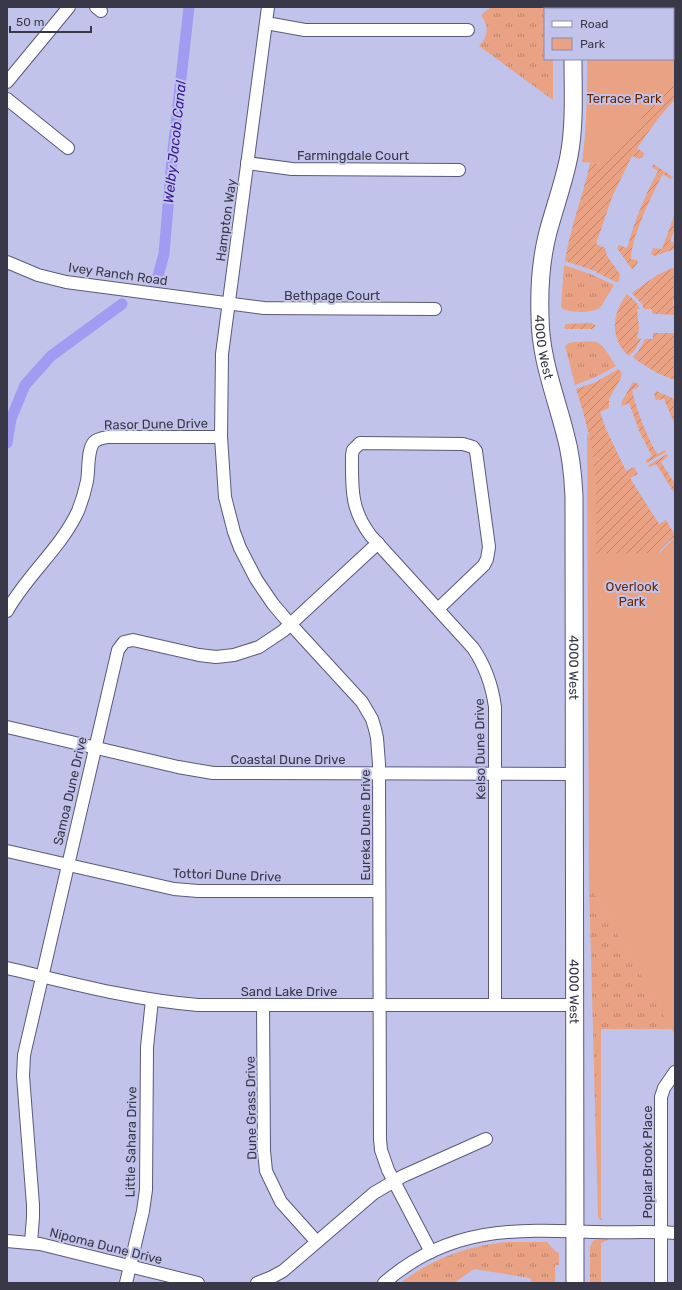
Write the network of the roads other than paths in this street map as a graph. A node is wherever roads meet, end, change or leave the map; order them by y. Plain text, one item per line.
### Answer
1 (69, 7) edge
2 (268, 7) edge
3 (266, 23) junction
4 (468, 30) dead end
5 (572, 60) edge
6 (7, 82) edge
7 (7, 99) edge
8 (68, 148) dead end
9 (247, 163) junction
10 (459, 170) dead end
11 (7, 262) edge
12 (229, 303) junction
13 (436, 309) dead end
14 (221, 437) junction
15 (378, 543) junction
16 (438, 609) junction
17 (7, 611) edge
18 (291, 624) junction
19 (7, 727) edge
20 (94, 747) junction
21 (379, 774) junction
22 (495, 774) junction
23 (574, 774) junction
24 (7, 851) edge
25 (67, 865) junction
26 (379, 891) junction
27 (7, 968) edge
28 (42, 976) junction
29 (152, 1000) junction
30 (263, 1005) junction
31 (379, 1005) junction
32 (495, 1005) junction
33 (575, 1005) junction
34 (675, 1072) edge
35 (486, 1139) dead end
36 (394, 1181) junction
37 (575, 1232) junction
38 (661, 1232) junction
39 (675, 1233) edge
40 (7, 1241) edge
41 (316, 1241) junction
42 (31, 1243) junction
43 (431, 1252) junction
44 (130, 1266) junction
45 (126, 1283) edge
46 (198, 1283) edge
47 (257, 1283) edge
48 (384, 1283) edge
49 (575, 1283) edge
50 (661, 1283) edge

1 - 6 street
2 - 3 street, Hampton Way
3 - 4 street
3 - 9 street, Hampton Way
5 - 23 main road, 4000 West
7 - 8 street
9 - 10 street, Farmingdale Court
9 - 12 street, Hampton Way
11 - 12 street, Ivey Ranch Road
12 - 13 street, Bethpage Court
12 - 14 street, Hampton Way
14 - 17 street, Rasor Dune Drive
14 - 18 street, Eureka Dune Drive
15 - 16 street, Kelso Dune Drive
15 - 16 street, Kelso Dune Drive
15 - 18 street, Samoa Dune Drive
16 - 22 street, Kelso Dune Drive
18 - 20 street, Samoa Dune Drive
18 - 21 street, Eureka Dune Drive
19 - 20 street, Coastal Dune Drive
20 - 21 street, Coastal Dune Drive
20 - 25 street, Samoa Dune Drive
21 - 22 street, Coastal Dune Drive
21 - 26 street, Eureka Dune Drive
22 - 23 street, Coastal Dune Drive
22 - 32 street, Kelso Dune Drive
23 - 33 main road, 4000 West
24 - 25 street, Tottori Dune Drive
25 - 26 street, Tottori Dune Drive
25 - 28 street, Samoa Dune Drive
26 - 31 street, Eureka Dune Drive
27 - 28 street, Sand Lake Drive
28 - 29 street, Sand Lake Drive
28 - 42 street, Samoa Dune Drive
29 - 30 street, Sand Lake Drive
29 - 44 street, Little Sahara Drive
30 - 31 street, Sand Lake Drive
30 - 41 street, Dune Grass Drive
31 - 32 street, Sand Lake Drive
31 - 36 street, Eureka Dune Drive
32 - 33 street, Sand Lake Drive
33 - 37 main road, 4000 West
34 - 38 street, Poplar Brook Place
35 - 36 street
36 - 41 street
36 - 43 street, Eureka Dune Drive
37 - 38 street
37 - 43 street
37 - 49 main road, 4000 West
38 - 39 street
38 - 50 street, Poplar Brook Place
40 - 42 street, Nipoma Dune Drive
41 - 47 street
42 - 44 street, Nipoma Dune Drive
43 - 48 street
44 - 45 street, Little Sahara Drive
44 - 46 street, Nipoma Dune Drive

